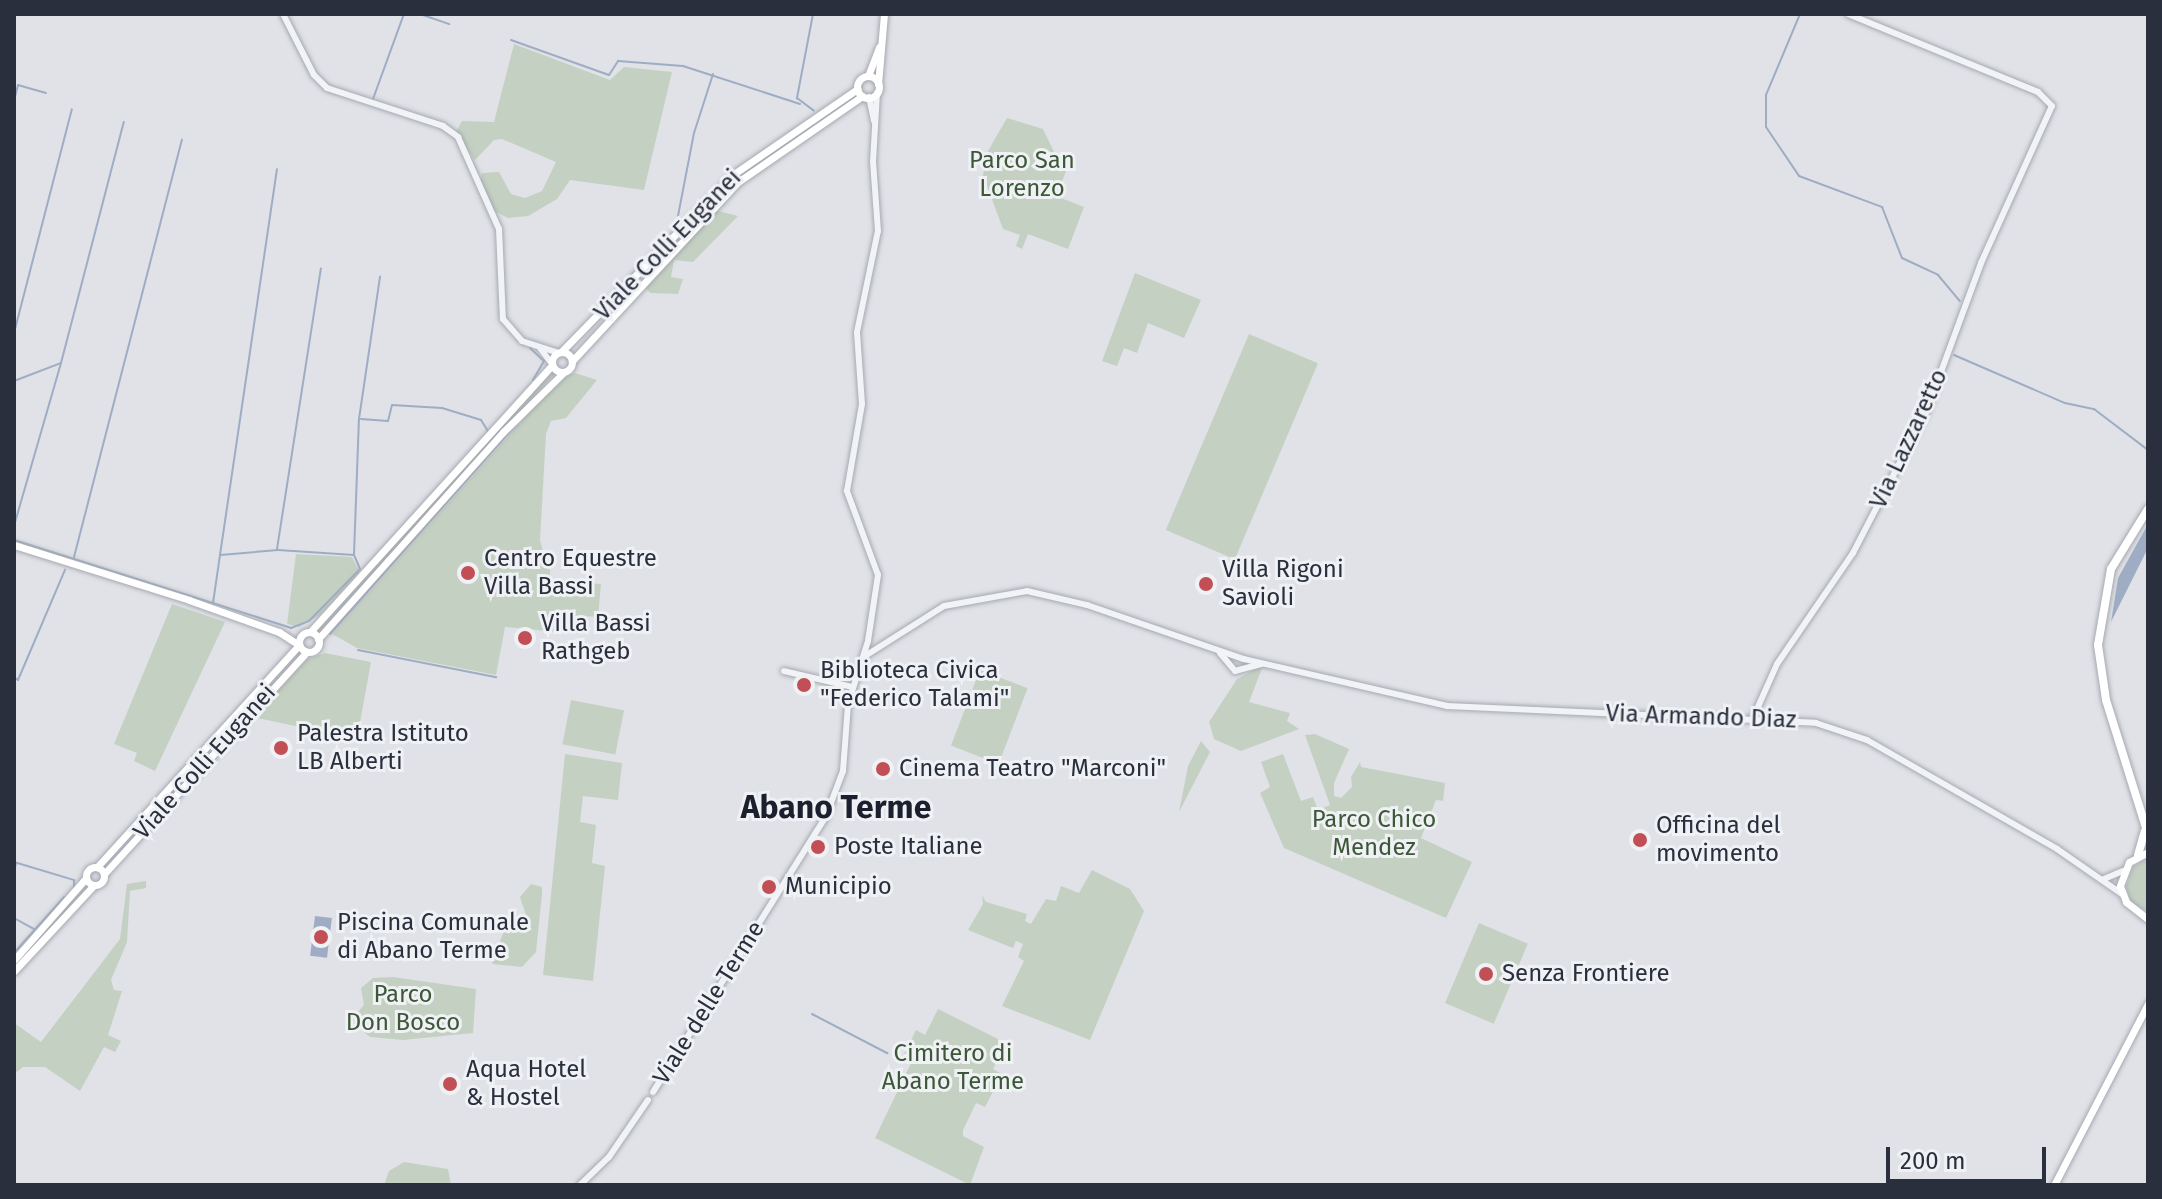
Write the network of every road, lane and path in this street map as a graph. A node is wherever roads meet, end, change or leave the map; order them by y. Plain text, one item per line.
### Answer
1 (283, 14) edge
2 (884, 14) edge
3 (1848, 14) edge
4 (882, 37) junction
5 (868, 76) junction
6 (878, 88) junction
7 (863, 94) junction
8 (875, 125) junction
9 (540, 348) junction
10 (560, 353) junction
11 (572, 361) junction
12 (552, 364) junction
13 (563, 373) junction
14 (2148, 509) edge
15 (14, 545) edge
16 (279, 632) junction
17 (306, 633) junction
18 (318, 639) junction
19 (868, 641) junction
20 (299, 645) junction
21 (876, 646) junction
22 (1217, 651) junction
23 (307, 652) junction
24 (865, 656) junction
25 (1240, 658) junction
26 (1230, 663) junction
27 (1262, 663) junction
28 (1245, 668) junction
29 (784, 671) dead end
30 (852, 687) junction
31 (1753, 718) junction
32 (2146, 832) edge
33 (2148, 852) edge
34 (2138, 855) junction
35 (97, 867) junction
36 (2123, 871) junction
37 (104, 874) junction
38 (86, 878) junction
39 (2103, 879) junction
40 (94, 885) junction
41 (2122, 894) junction
42 (2145, 916) edge
43 (14, 960) edge
44 (14, 971) edge
45 (2148, 1004) edge
46 (580, 1185) edge
47 (2054, 1185) edge

1 - 9 street
2 - 4 main road
3 - 31 street, Via Lazzaretto
4 - 5 main road
4 - 6 main road
5 - 6 main road
5 - 7 main road
6 - 7 main road
6 - 8 street
7 - 8 street
7 - 10 main road, Viale Colli Euganei
7 - 11 main road, Viale Colli Euganei
8 - 19 street
9 - 10 street
9 - 12 street
10 - 11 main road
10 - 12 main road, Viale Colli Euganei
11 - 13 main road, Viale Colli Euganei
12 - 13 main road
12 - 17 main road, Viale Colli Euganei
13 - 18 main road, Viale Colli Euganei
14 - 32 highway
15 - 16 main road
16 - 17 main road
16 - 20 main road
17 - 18 main road
17 - 20 main road, Viale Colli Euganei
18 - 23 main road, Viale Colli Euganei
19 - 21 street
19 - 24 street
20 - 23 main road
20 - 35 main road, Viale Colli Euganei
21 - 22 street, Via Armando Diaz
21 - 24 street, Via Armando Diaz
22 - 25 street, Via Armando Diaz
22 - 26 street, Via Armando Diaz
23 - 37 main road, Viale Colli Euganei
24 - 30 street, Viale delle Terme
25 - 26 street
25 - 27 street, Via Armando Diaz
25 - 28 street
26 - 28 street
27 - 28 street, Via Armando Diaz
27 - 31 street, Via Armando Diaz
29 - 30 street
30 - 46 street, Viale delle Terme
31 - 39 street, Via Armando Diaz
32 - 34 highway
33 - 34 main road
34 - 36 main road
35 - 37 main road
35 - 38 main road, Viale Colli Euganei
36 - 39 street
36 - 41 main road
37 - 40 main road, Viale Colli Euganei
38 - 40 main road
38 - 43 main road, Viale Colli Euganei
39 - 41 street, Via Armando Diaz
40 - 44 main road, Viale Colli Euganei
41 - 42 main road
45 - 47 main road

